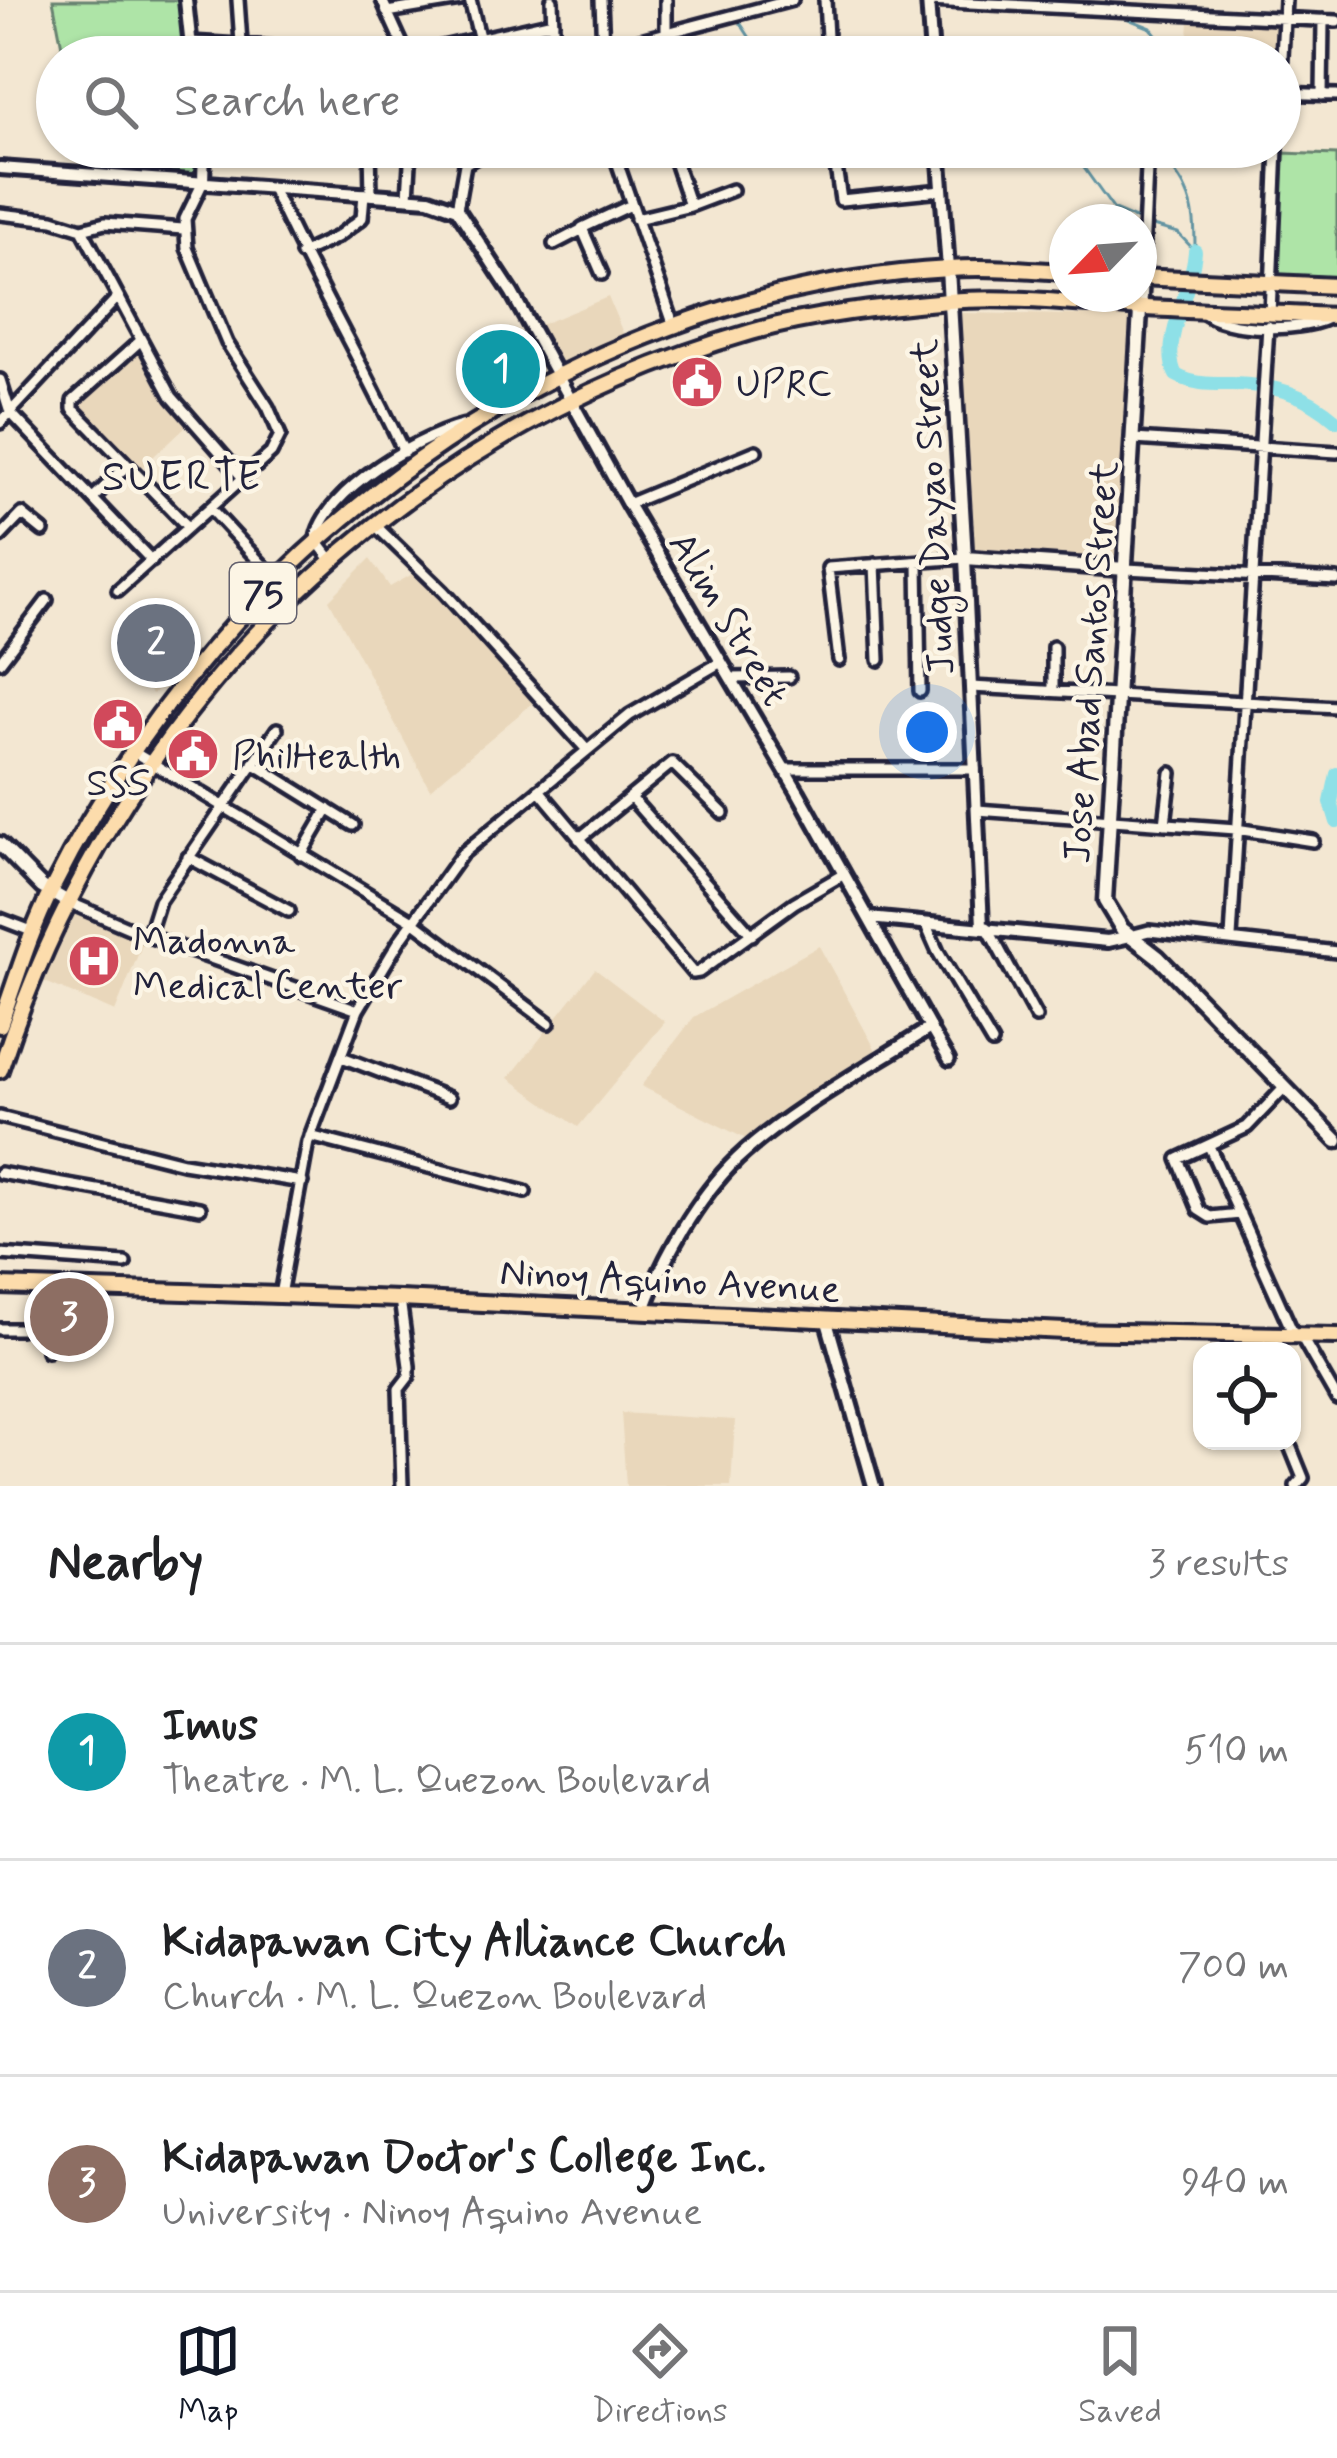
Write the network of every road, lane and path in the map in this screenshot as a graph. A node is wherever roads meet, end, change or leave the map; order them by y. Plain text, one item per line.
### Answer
1 (185, 0) edge
2 (238, 0) edge
3 (382, 0) edge
4 (460, 0) edge
5 (470, 0) edge
6 (552, 0) edge
7 (602, 0) edge
8 (666, 0) edge
9 (792, 0) edge
10 (825, 0) edge
11 (928, 0) edge
12 (1285, 0) edge
13 (1155, 6) edge
14 (743, 8) edge
15 (387, 12) junction
16 (1284, 18) junction
17 (1323, 20) junction
18 (1337, 21) edge
19 (553, 22) junction
20 (666, 34) junction
21 (189, 36) edge
22 (240, 36) edge
23 (398, 36) edge
24 (479, 36) edge
25 (489, 36) edge
26 (553, 36) edge
27 (603, 36) edge
28 (657, 36) edge
29 (827, 36) edge
30 (931, 36) edge
31 (1283, 36) edge
32 (1301, 94) edge
33 (1322, 94) junction
34 (1337, 95) edge
35 (0, 168) edge
36 (203, 168) edge
37 (368, 168) edge
38 (409, 168) edge
39 (464, 168) edge
40 (619, 168) edge
41 (677, 168) edge
42 (837, 168) edge
43 (940, 168) edge
44 (1147, 168) edge
45 (1276, 168) edge
46 (203, 182) junction
47 (273, 190) junction
48 (732, 190) dead end
49 (942, 190) junction
50 (367, 194) junction
51 (408, 197) junction
52 (1146, 204) edge
53 (632, 205) junction
54 (690, 206) junction
55 (457, 209) junction
56 (0, 214) edge
57 (636, 219) junction
58 (82, 229) junction
59 (183, 229) junction
60 (581, 230) junction
61 (554, 244) dead end
62 (301, 254) junction
63 (947, 269) junction
64 (1049, 272) edge
65 (602, 274) dead end
66 (1157, 277) edge
67 (1271, 282) junction
68 (1337, 286) edge
69 (117, 298) junction
70 (950, 301) junction
71 (1049, 302) edge
72 (744, 303) junction
73 (1157, 308) edge
74 (1141, 312) edge
75 (1335, 315) edge
76 (1269, 320) junction
77 (674, 326) junction
78 (752, 332) junction
79 (139, 342) junction
80 (559, 376) junction
81 (0, 380) edge
82 (572, 401) junction
83 (10, 412) junction
84 (0, 422) edge
85 (472, 424) junction
86 (1134, 439) junction
87 (1262, 448) junction
88 (756, 451) dead end
89 (404, 452) junction
90 (1337, 452) edge
91 (128, 464) junction
92 (243, 478) junction
93 (94, 497) junction
94 (628, 504) junction
95 (210, 508) junction
96 (374, 524) junction
97 (187, 526) junction
98 (43, 531) dead end
99 (0, 537) edge
100 (316, 540) junction
101 (965, 558) junction
102 (152, 561) junction
103 (332, 561) junction
104 (918, 562) junction
105 (875, 564) junction
106 (1126, 569) junction
107 (1254, 575) junction
108 (275, 580) junction
109 (1337, 580) edge
110 (118, 590) dead end
111 (292, 597) junction
112 (47, 600) dead end
113 (1053, 647) dead end
114 (839, 660) dead end
115 (879, 660) dead end
116 (721, 662) junction
117 (0, 668) edge
118 (789, 677) dead end
119 (730, 678) junction
120 (971, 687) junction
121 (1053, 690) junction
122 (920, 691) dead end
123 (1119, 693) junction
124 (1247, 700) junction
125 (1337, 707) edge
126 (278, 729) dead end
127 (587, 749) junction
128 (132, 752) junction
129 (150, 763) junction
130 (253, 763) junction
131 (785, 769) junction
132 (975, 769) junction
133 (1171, 773) dead end
134 (538, 790) junction
135 (632, 799) junction
136 (221, 807) junction
137 (328, 809) junction
138 (977, 810) junction
139 (724, 813) dead end
140 (1110, 820) junction
141 (1166, 824) junction
142 (353, 825) dead end
143 (1236, 829) junction
144 (579, 839) junction
145 (1313, 841) dead end
146 (0, 844) edge
147 (301, 855) junction
148 (188, 857) junction
149 (844, 874) junction
150 (50, 893) junction
151 (68, 902) junction
152 (289, 911) dead end
153 (868, 918) junction
154 (0, 919) edge
155 (413, 921) junction
156 (926, 925) junction
157 (985, 926) junction
158 (35, 932) junction
159 (752, 935) junction
160 (148, 936) junction
161 (1130, 936) junction
162 (1231, 938) junction
163 (1337, 952) edge
164 (8, 979) edge
165 (358, 1010) junction
166 (1036, 1017) dead end
167 (549, 1023) dead end
168 (0, 1025) edge
169 (929, 1028) junction
170 (992, 1043) dead end
171 (342, 1057) junction
172 (949, 1060) dead end
173 (0, 1070) edge
174 (1284, 1088) junction
175 (449, 1098) dead end
176 (0, 1118) edge
177 (310, 1136) junction
178 (1337, 1141) edge
179 (1209, 1146) junction
180 (0, 1172) edge
181 (302, 1182) junction
182 (525, 1192) dead end
183 (200, 1208) dead end
184 (1240, 1214) junction
185 (0, 1254) edge
186 (125, 1262) dead end
187 (0, 1286) edge
188 (50, 1288) junction
189 (280, 1295) junction
190 (400, 1299) junction
191 (644, 1310) junction
192 (826, 1318) junction
193 (0, 1329) edge
194 (20, 1330) dead end
195 (1296, 1334) junction
196 (1239, 1335) junction
197 (1337, 1336) edge
198 (1242, 1342) edge
199 (46, 1352) dead end
200 (1337, 1399) edge
201 (1292, 1450) edge
202 (402, 1486) edge
203 (874, 1486) edge
204 (1296, 1486) edge

1 - 21 street
2 - 22 street
3 - 15 street
4 - 15 street
5 - 24 street
6 - 19 street
7 - 27 street
8 - 20 street
9 - 14 street
10 - 29 street
11 - 13 street
11 - 30 street
12 - 16 street
13 - 16 street
14 - 20 street
15 - 23 street
16 - 17 street
16 - 31 street
17 - 18 street
17 - 33 street
19 - 25 street
19 - 26 street
20 - 28 street
32 - 33 street
33 - 34 street
35 - 46 street
36 - 46 street
37 - 50 street
38 - 51 street
39 - 55 street
40 - 53 street
41 - 54 street
42 - 49 street
43 - 49 street
44 - 52 street
45 - 67 street
46 - 47 street
46 - 59 street
47 - 50 street
47 - 62 street
48 - 54 street
49 - 63 street
50 - 51 street
50 - 62 street
51 - 55 street
53 - 57 street
53 - 60 street
54 - 57 street
55 - 80 street, Alim Street
56 - 58 street
57 - 77 street
58 - 59 street
58 - 69 street
59 - 92 street
60 - 61 street
60 - 65 street
62 - 89 street
63 - 64 main road, 75
63 - 70 main road, Judge Dayao Street
63 - 72 main road, 75
66 - 67 main road
67 - 68 main road
67 - 76 street
69 - 79 street
69 - 83 street
70 - 71 main road, 75
70 - 78 main road, 75
70 - 101 main road, Judge Dayao Street
72 - 77 main road, 75
72 - 78 main road
73 - 76 main road, 75
74 - 86 main road, Jose Abad Santos Street
75 - 76 main road, 75
76 - 87 street
77 - 80 main road, 75
78 - 82 main road, 75
79 - 91 street
79 - 92 street
80 - 82 street, Alim Street
80 - 85 main road, 75
81 - 83 street
82 - 94 street, Alim Street
82 - 96 main road, 75
83 - 84 street
83 - 93 street
85 - 89 street
85 - 100 main road, 75
86 - 87 street
86 - 106 main road, Jose Abad Santos Street
87 - 90 street
87 - 107 street
88 - 94 street
89 - 100 street
91 - 93 street
91 - 97 street
92 - 95 street
93 - 102 street
94 - 116 street, Alim Street
95 - 97 street
95 - 108 street
96 - 103 main road, 75
96 - 127 street
97 - 102 street
98 - 99 street
100 - 103 street
100 - 108 main road, 75
101 - 104 street
101 - 106 main road
101 - 120 street, Judge Dayao Street
102 - 110 street
103 - 111 main road, 75
104 - 105 street
104 - 122 street
105 - 114 street
105 - 115 street
106 - 107 street
106 - 123 main road, Jose Abad Santos Street
107 - 109 street
107 - 124 street
108 - 111 street
108 - 128 main road, 75
111 - 129 main road, 75
112 - 117 street
113 - 121 street
116 - 119 street, Alim Street
116 - 127 street
118 - 119 street
119 - 131 street, Alim Street
120 - 121 street
120 - 132 street, Judge Dayao Street
121 - 123 street
123 - 124 street
123 - 140 main road, Jose Abad Santos Street
124 - 125 street
124 - 143 street
126 - 130 street
127 - 134 street
128 - 129 street
128 - 150 main road, 75
129 - 136 street
129 - 151 main road, 75
130 - 136 street
130 - 137 street
131 - 132 street
131 - 149 street, Alim Street
132 - 138 street, Judge Dayao Street
133 - 141 street
134 - 144 street
134 - 155 street
135 - 139 street
135 - 144 street
135 - 159 street
136 - 147 street
136 - 148 street
137 - 142 street
137 - 147 street
138 - 140 street
138 - 157 street, Judge Dayao Street
140 - 141 street
140 - 161 main road, Jose Abad Santos Street
141 - 143 street
143 - 145 street
143 - 162 street
144 - 159 street
146 - 150 main road
147 - 155 street
148 - 152 street
148 - 160 street
149 - 153 street, Alim Street
149 - 159 street
150 - 151 main road
150 - 158 main road, 75
151 - 160 street
151 - 173 main road, 75
153 - 156 street
153 - 169 street, Alim Street
154 - 158 street
155 - 165 street
155 - 167 street
156 - 157 street
156 - 170 street
157 - 161 street
157 - 166 street
158 - 164 main road, 75
160 - 165 street
161 - 162 street
161 - 174 main road, Jose Abad Santos Street
162 - 163 street
164 - 168 main road, 75
165 - 171 street
169 - 172 street, Alim Street
169 - 191 street
171 - 175 street
171 - 177 street
174 - 178 main road, Jose Abad Santos Street
174 - 179 street
176 - 181 street
177 - 181 street
177 - 182 street
179 - 184 street
179 - 184 street
180 - 183 street
181 - 189 street
184 - 195 street
185 - 186 street
187 - 188 main road, Ninoy Aquino Avenue
188 - 189 main road, Ninoy Aquino Avenue
188 - 199 street
189 - 190 main road, Ninoy Aquino Avenue
190 - 191 main road, Ninoy Aquino Avenue
190 - 202 street
191 - 192 main road, Ninoy Aquino Avenue
192 - 196 main road, Ninoy Aquino Avenue
192 - 203 street
193 - 194 street
195 - 196 main road, Ninoy Aquino Avenue
195 - 197 main road, Ninoy Aquino Avenue
195 - 200 street
196 - 198 street
201 - 204 street

